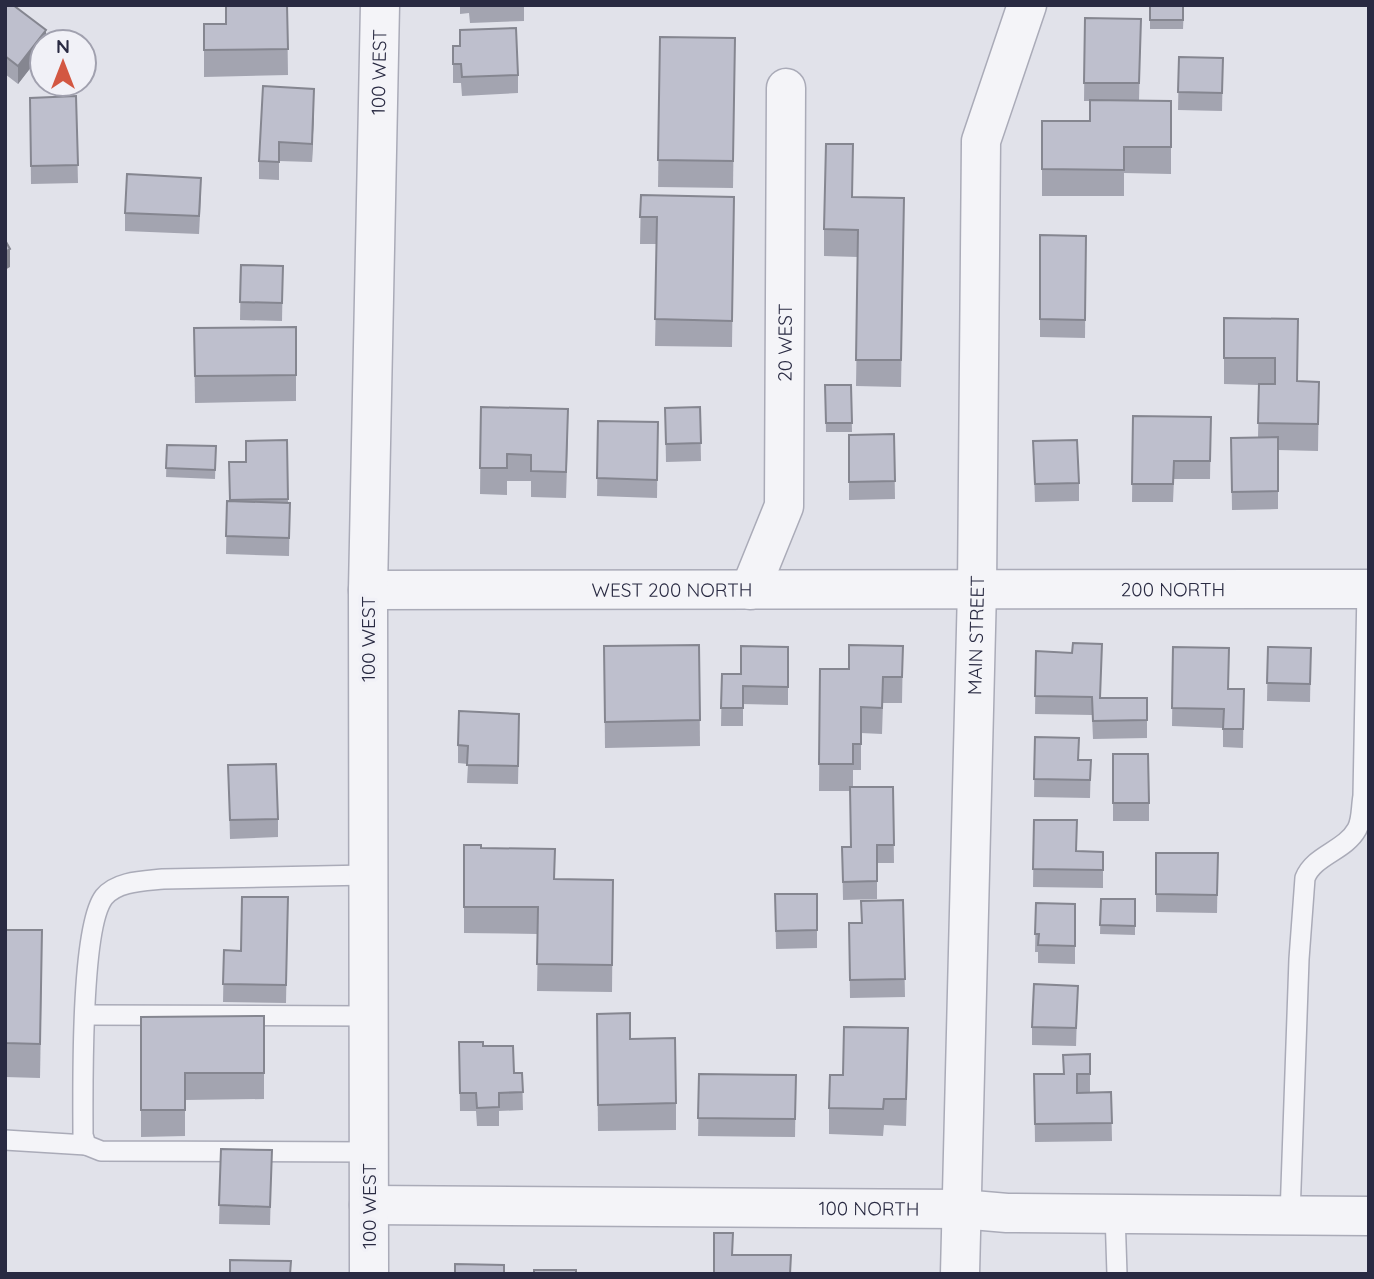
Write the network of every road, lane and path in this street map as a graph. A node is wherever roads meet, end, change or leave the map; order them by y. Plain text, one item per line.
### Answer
1 (380, 5) edge
2 (1027, 5) edge
3 (786, 88) dead end
4 (977, 589) junction
5 (1368, 589) edge
6 (368, 590) junction
7 (750, 590) junction
8 (1360, 837) edge
9 (368, 875) junction
10 (86, 1015) junction
11 (368, 1016) junction
12 (5, 1140) edge
13 (86, 1145) junction
14 (369, 1152) junction
15 (369, 1205) junction
16 (961, 1209) junction
17 (1115, 1213) junction
18 (1290, 1216) junction
19 (1369, 1216) edge
20 (369, 1274) edge
21 (960, 1274) edge
22 (1116, 1274) edge

1 - 6 street, 100 WEST
2 - 4 street, MAIN STREET
3 - 7 street, 20 WEST
4 - 5 street, 200 NORTH
4 - 7 street, WEST 200 NORTH
4 - 16 street, MAIN STREET
5 - 8 lane
6 - 7 street, WEST 200 NORTH
6 - 9 street, 100 WEST
8 - 18 lane
9 - 10 lane
9 - 11 street, 100 WEST
10 - 11 lane
10 - 13 lane
11 - 14 street, 100 WEST
12 - 13 lane
13 - 14 lane
14 - 15 street, 100 WEST
15 - 16 street, 100 NORTH
15 - 20 street, 100 WEST
16 - 17 street, 100 NORTH
16 - 21 street, MAIN STREET
17 - 18 street, 100 NORTH
17 - 22 lane
18 - 19 street, 100 NORTH

